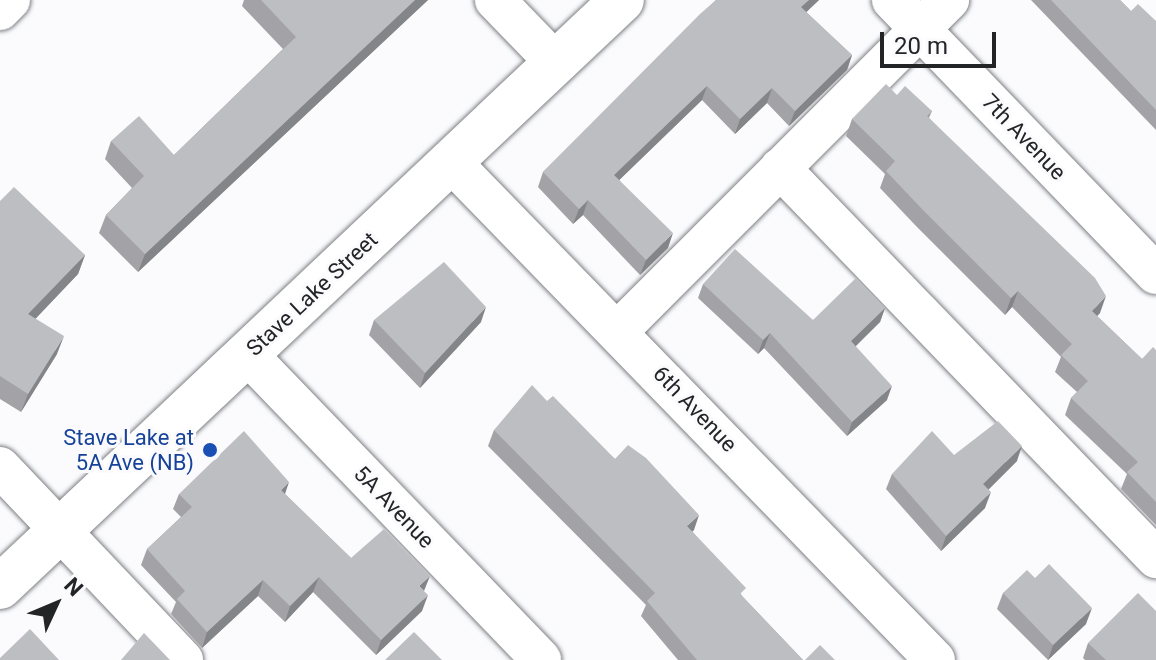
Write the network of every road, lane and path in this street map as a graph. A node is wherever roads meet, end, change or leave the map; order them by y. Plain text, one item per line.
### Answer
1 (10, 0) edge
2 (495, 0) edge
3 (622, 0) edge
4 (949, 0) edge
5 (0, 10) edge
6 (906, 14) edge
7 (556, 63) junction
8 (452, 163) junction
9 (780, 168) junction
10 (1156, 274) edge
11 (619, 330) junction
12 (247, 354) junction
13 (0, 467) edge
14 (57, 530) junction
15 (1156, 558) edge
16 (0, 587) edge
17 (183, 660) edge
18 (541, 660) edge
19 (935, 660) edge

1 - 5 street
2 - 7 street
3 - 7 main road, Stave Lake Street
4 - 6 street
6 - 9 street
6 - 10 street, 7th Avenue
7 - 8 main road, Stave Lake Street
8 - 11 street, 6th Avenue
8 - 12 main road, Stave Lake Street
9 - 11 street
9 - 15 street
11 - 19 street, 6th Avenue
12 - 14 main road, Stave Lake Street
12 - 18 street, 5A Avenue
13 - 14 street
14 - 16 main road, Stave Lake Street
14 - 17 street

